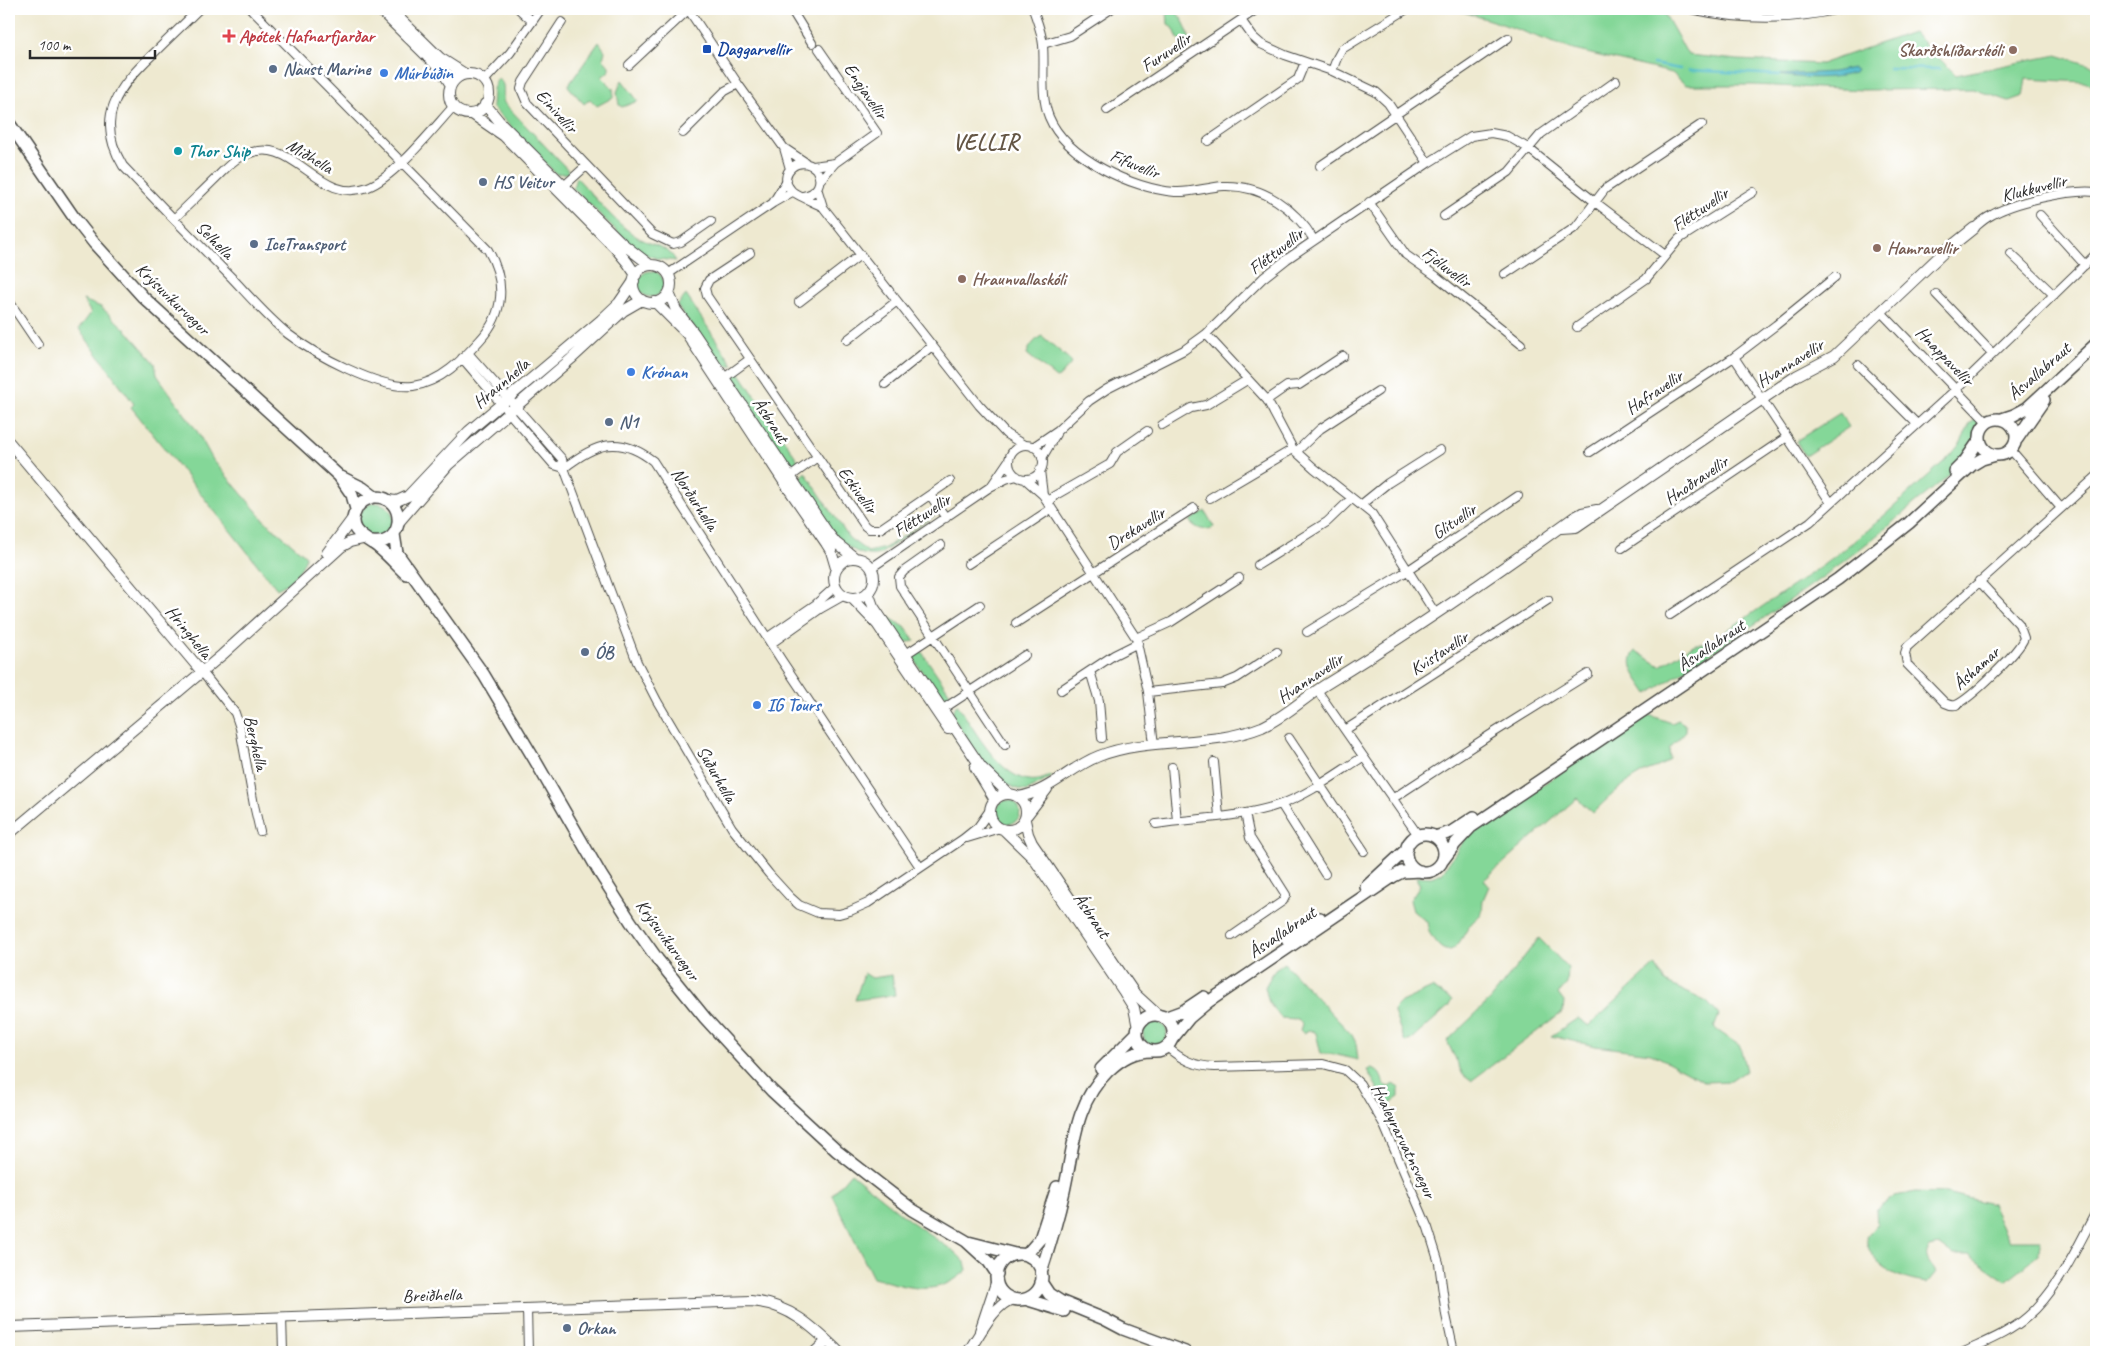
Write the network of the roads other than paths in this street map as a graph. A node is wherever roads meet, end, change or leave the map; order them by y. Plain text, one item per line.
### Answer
1 (199, 9) edge
2 (251, 9) edge
3 (379, 9) edge
4 (390, 9) edge
5 (519, 9) edge
6 (540, 9) edge
7 (689, 9) edge
8 (791, 9) edge
9 (1033, 9) edge
10 (1111, 9) edge
11 (1258, 9) edge
12 (1407, 9) edge
13 (1690, 9) edge
14 (1840, 9) edge
15 (1241, 20) junction
16 (532, 21) junction
17 (562, 22) dead end
18 (1508, 38) dead end
19 (812, 43) dead end
20 (1043, 44) junction
21 (820, 49) dead end
22 (1305, 62) junction
23 (629, 65) dead end
24 (1332, 72) junction
25 (465, 74) junction
26 (1616, 81) dead end
27 (484, 82) junction
28 (738, 84) junction
29 (451, 85) junction
30 (486, 104) junction
31 (454, 107) junction
32 (1107, 110) dead end
33 (472, 114) junction
34 (1396, 114) junction
35 (9, 123) edge
36 (1702, 124) dead end
37 (682, 133) dead end
38 (1208, 141) dead end
39 (784, 148) junction
40 (1528, 148) junction
41 (400, 162) junction
42 (805, 162) junction
43 (835, 163) junction
44 (1428, 163) junction
45 (586, 166) junction
46 (814, 166) junction
47 (1320, 166) dead end
48 (790, 169) junction
49 (786, 180) junction
50 (819, 184) junction
51 (564, 186) junction
52 (792, 192) junction
53 (1753, 192) dead end
54 (2096, 192) edge
55 (803, 196) junction
56 (1369, 202) junction
57 (1595, 202) junction
58 (773, 203) junction
59 (823, 207) junction
60 (2040, 215) dead end
61 (1444, 216) dead end
62 (174, 219) junction
63 (711, 221) dead end
64 (1978, 225) joint
65 (1314, 240) junction
66 (750, 253) dead end
67 (2011, 254) dead end
68 (2096, 254) edge
69 (860, 255) junction
70 (1665, 255) junction
71 (2085, 265) junction
72 (650, 266) junction
73 (668, 274) junction
74 (1505, 274) dead end
75 (1835, 277) dead end
76 (635, 278) junction
77 (669, 293) junction
78 (1936, 294) dead end
79 (2054, 295) junction
80 (642, 300) junction
81 (9, 301) edge
82 (897, 301) junction
83 (655, 302) junction
84 (799, 302) dead end
85 (1881, 312) junction
86 (1577, 328) dead end
87 (1206, 334) junction
88 (847, 340) dead end
89 (38, 344) dead end
90 (1520, 344) dead end
91 (2096, 344) edge
92 (932, 346) junction
93 (2096, 352) edge
94 (1993, 354) junction
95 (465, 356) junction
96 (1343, 356) dead end
97 (1734, 357) junction
98 (750, 359) junction
99 (1858, 365) dead end
100 (724, 378) junction
101 (1247, 380) junction
102 (885, 384) dead end
103 (1956, 389) junction
104 (1378, 391) dead end
105 (504, 400) junction
106 (1267, 400) junction
107 (1761, 400) junction
108 (512, 410) junction
109 (2002, 419) junction
110 (1987, 422) junction
111 (1918, 424) junction
112 (1162, 425) dead end
113 (1058, 430) junction
114 (1147, 431) dead end
115 (1006, 434) junction
116 (1787, 437) junction
117 (1980, 439) junction
118 (2017, 439) junction
119 (9, 442) edge
120 (1024, 445) junction
121 (1033, 447) junction
122 (1294, 450) junction
123 (1440, 450) dead end
124 (2011, 450) junction
125 (1590, 452) dead end
126 (1010, 456) junction
127 (1996, 456) junction
128 (816, 458) junction
129 (1042, 458) junction
130 (564, 468) junction
131 (1040, 470) junction
132 (339, 476) junction
133 (790, 477) junction
134 (1021, 477) junction
135 (2096, 477) edge
136 (950, 481) dead end
137 (990, 487) junction
138 (930, 495) junction
139 (1043, 495) junction
140 (1518, 496) dead end
141 (381, 498) junction
142 (1210, 498) dead end
143 (1352, 498) junction
144 (1831, 503) junction
145 (1362, 504) junction
146 (1050, 506) junction
147 (1194, 508) dead end
148 (2061, 508) junction
149 (355, 513) junction
150 (946, 518) junction
151 (396, 528) junction
152 (367, 540) junction
153 (941, 545) dead end
154 (1622, 548) dead end
155 (855, 558) junction
156 (968, 564) dead end
157 (1258, 565) dead end
158 (836, 568) junction
159 (871, 568) junction
160 (1407, 571) junction
161 (1092, 573) junction
162 (309, 576) junction
163 (1239, 578) dead end
164 (1979, 581) junction
165 (835, 587) junction
166 (422, 588) junction
167 (868, 592) junction
168 (848, 597) junction
169 (1548, 600) dead end
170 (980, 605) dead end
171 (1435, 613) junction
172 (1670, 615) dead end
173 (1016, 623) dead end
174 (1307, 632) dead end
175 (933, 636) junction
176 (770, 640) junction
177 (1137, 641) junction
178 (1278, 652) dead end
179 (906, 654) junction
180 (1025, 655) dead end
181 (1090, 671) junction
182 (202, 672) junction
183 (1588, 674) dead end
184 (1061, 690) dead end
185 (1317, 690) junction
186 (970, 692) junction
187 (1148, 692) junction
188 (943, 709) junction
189 (1345, 730) junction
190 (1102, 738) dead end
191 (1289, 738) dead end
192 (1005, 745) dead end
193 (1154, 745) junction
194 (1363, 756) junction
195 (1214, 762) dead end
196 (1172, 767) dead end
197 (1320, 784) junction
198 (1049, 786) junction
199 (1014, 795) junction
200 (1392, 799) junction
201 (995, 800) junction
202 (1281, 804) junction
203 (990, 810) junction
204 (1245, 813) junction
205 (1219, 816) junction
206 (1026, 817) junction
207 (1177, 821) junction
208 (1156, 824) dead end
209 (1002, 829) junction
210 (260, 831) dead end
211 (9, 834) edge
212 (1418, 836) junction
213 (1435, 836) junction
214 (963, 839) junction
215 (1407, 849) junction
216 (1364, 851) dead end
217 (1443, 860) junction
218 (920, 867) junction
219 (1420, 870) junction
220 (1325, 874) dead end
221 (1232, 936) dead end
222 (1161, 1017) junction
223 (1137, 1030) junction
224 (1170, 1043) junction
225 (1152, 1052) junction
226 (2096, 1212) edge
227 (966, 1242) junction
228 (1020, 1255) junction
229 (997, 1277) junction
230 (1041, 1277) junction
231 (1019, 1299) junction
232 (527, 1308) junction
233 (282, 1317) junction
234 (9, 1327) edge
235 (1123, 1329) junction
236 (980, 1332) junction
237 (827, 1341) junction
238 (283, 1352) edge
239 (528, 1352) edge
240 (815, 1352) edge
241 (839, 1352) edge
242 (968, 1352) edge
243 (1186, 1352) edge
244 (1454, 1352) edge
245 (1964, 1352) edge

1 - 62 street, Selhella
2 - 41 street, Selhella
3 - 29 street
4 - 25 street
5 - 16 street
6 - 16 street
7 - 23 street
7 - 28 street
8 - 19 street
9 - 20 street, Fífuvellir
10 - 20 street
11 - 15 street, Furuvellir
12 - 24 street
13 - 14 street
15 - 22 street
15 - 32 street, Furuvellir
16 - 27 street
17 - 45 street, Einivellir
18 - 34 street
20 - 65 street, Fífuvellir
21 - 43 street, Engjavellir
22 - 24 street
22 - 38 street
24 - 34 street
25 - 27 street
25 - 29 street
26 - 40 street
27 - 30 street
28 - 37 street
28 - 39 street
29 - 31 street
30 - 33 street
30 - 51 street
31 - 33 street
31 - 41 street, Miðhella
33 - 76 street
34 - 44 street
34 - 47 street
35 - 132 main road, Krýsuvíkurvegur
36 - 57 street
39 - 42 street
39 - 48 street
40 - 44 street, Fléttuvellir
40 - 57 street, Fléttuvellir
40 - 61 street
41 - 62 street, Miðhella
41 - 95 street, Selhella
42 - 46 street
42 - 48 street
43 - 46 street, Engjavellir
43 - 50 street, Engjavellir
44 - 56 street, Fléttuvellir
45 - 51 street
45 - 63 street, Einivellir
46 - 50 street
48 - 49 street
49 - 52 street
49 - 58 street
50 - 55 street
50 - 59 street
51 - 72 street
52 - 55 street
52 - 58 street
53 - 70 street, Fléttuvellir
54 - 64 street, Klukkuvellir
55 - 59 street
56 - 65 street, Fléttuvellir
56 - 90 street, Fjóluvellir
57 - 70 street, Fléttuvellir
57 - 74 street
58 - 73 street
59 - 69 street
60 - 71 street, Klukkuvellir
62 - 95 street, Selhella
64 - 85 street, Hvannavellir
65 - 87 street, Fléttuvellir
66 - 98 street, Eskivellir
67 - 79 street
68 - 71 street
69 - 82 street
69 - 84 street
70 - 86 street, Fléttuvellir
71 - 79 street
72 - 73 street
72 - 76 street
73 - 77 street
75 - 97 street, Hafravellir
76 - 80 street
76 - 105 street, Hraunhella
77 - 83 street
77 - 100 street, Ásbraut
78 - 94 street
79 - 94 street
80 - 83 street
80 - 108 street, Hraunhella
81 - 89 street
82 - 88 street
82 - 92 street
83 - 158 street, Ásbraut
85 - 103 street, Hnappavellir
85 - 107 street, Hvannavellir
87 - 101 street
87 - 113 street, Fléttuvellir
91 - 109 main road, Ásvallabraut
92 - 102 street
92 - 115 street
93 - 118 main road, Ásvallabraut
94 - 103 street
95 - 105 street
96 - 106 street
97 - 107 street
97 - 125 street, Hafravellir
98 - 100 street
98 - 128 street, Eskivellir
99 - 111 street
100 - 133 street, Ásbraut
101 - 106 street
101 - 112 street
103 - 110 street, Hnappavellir
103 - 111 street
104 - 122 street
105 - 108 street
105 - 141 street, Hraunhella
106 - 122 street
107 - 116 street
107 - 171 street, Hvannavellir
108 - 130 street
108 - 151 street, Hraunhella
109 - 110 main road
109 - 118 main road
110 - 117 main road
111 - 144 street
113 - 121 street, Fléttuvellir
113 - 129 street, Fléttuvellir
114 - 146 street
115 - 120 street
115 - 126 street
116 - 144 street
116 - 154 street, Hnoðravellir
117 - 127 main road
117 - 213 main road, Ásvallabraut
118 - 124 main road
119 - 182 street, Hringhella
120 - 121 street
120 - 126 street
121 - 129 street
122 - 142 street
122 - 143 street
123 - 145 street
124 - 127 main road
124 - 148 street
126 - 134 street
126 - 137 street, Fléttuvellir
127 - 217 main road, Ásvallabraut
128 - 133 street, Eskivellir
128 - 138 street, Eskivellir
129 - 131 street
130 - 176 street, Norðurhella
130 - 218 street, Suðurhella
131 - 134 street
131 - 139 street
132 - 141 main road, Krýsuvíkurvegur
132 - 149 main road, Krýsuvíkurvegur
133 - 155 street, Ásbraut
134 - 137 street, Fléttuvellir
134 - 139 street
135 - 148 street, Áshamar
136 - 138 street, Eskivellir
137 - 150 street, Fléttuvellir
138 - 150 street
139 - 146 street
140 - 160 street, Glitvellir
141 - 149 main road
141 - 151 main road
143 - 145 street
143 - 157 street
144 - 172 street
145 - 160 street
146 - 156 street
146 - 161 street
147 - 161 street, Drekavellir
148 - 164 street, Áshamar
149 - 152 main road
149 - 162 street
150 - 159 street, Fléttuvellir
151 - 152 main road
151 - 166 main road, Krýsuvíkurvegur
152 - 162 street
152 - 166 main road, Krýsuvíkurvegur
153 - 175 street
155 - 158 street
155 - 159 street
158 - 165 street
159 - 167 street
160 - 171 street
160 - 174 street, Glitvellir
161 - 173 street, Drekavellir
161 - 177 street
162 - 182 street
163 - 177 street
164 - 164 street, Áshamar
165 - 168 street
165 - 176 street
166 - 227 main road, Krýsuvíkurvegur
167 - 168 street
167 - 179 street
168 - 176 street
168 - 201 street
169 - 189 street, Kvistavellir
170 - 175 street
171 - 185 street, Hvannavellir
175 - 179 street
175 - 186 street
176 - 218 street, Norðurhella
177 - 181 street
177 - 187 street
178 - 187 street
179 - 188 street
180 - 186 street
181 - 184 street
181 - 190 street
182 - 210 street, Berghella
182 - 211 street, Hringhella
183 - 200 street
185 - 189 street
185 - 193 street, Hvannavellir
186 - 188 street
186 - 192 street
187 - 193 street
188 - 199 street
189 - 194 street
191 - 197 street
193 - 198 street, Hvannavellir
194 - 197 street
194 - 200 street
195 - 205 street
196 - 207 street
197 - 202 street
197 - 216 street
198 - 199 street, Hvannavellir
198 - 206 street, Hvannavellir
199 - 201 street
199 - 206 street
200 - 212 street
201 - 203 street
202 - 204 street
202 - 220 street
203 - 209 street
203 - 214 street, Suðurhella
204 - 205 street
204 - 221 street
205 - 207 street
206 - 209 street
206 - 222 street, Ásbraut
207 - 208 street
209 - 214 street, Suðurhella
209 - 223 street, Ásbraut
212 - 213 main road
212 - 215 main road
213 - 217 main road
214 - 218 street, Suðurhella
215 - 219 main road
215 - 222 main road, Ásvallabraut
217 - 219 main road
219 - 224 main road, Ásvallabraut
222 - 223 main road
222 - 224 main road
223 - 225 main road
223 - 228 main road
224 - 225 main road
224 - 244 street, Hvaleyrarvatnsvegur
225 - 230 main road
226 - 245 street
227 - 228 main road, Krýsuvíkurvegur
227 - 229 main road, Krýsuvíkurvegur
228 - 229 main road
228 - 230 main road
229 - 231 main road
229 - 236 street
230 - 231 main road
230 - 235 main road
231 - 235 main road
231 - 236 street
232 - 233 street, Breiðhella
232 - 237 street, Breiðhella
232 - 239 street
233 - 234 street, Breiðhella
233 - 238 street
235 - 243 main road
236 - 242 street
237 - 240 street
237 - 241 street, Breiðhella

